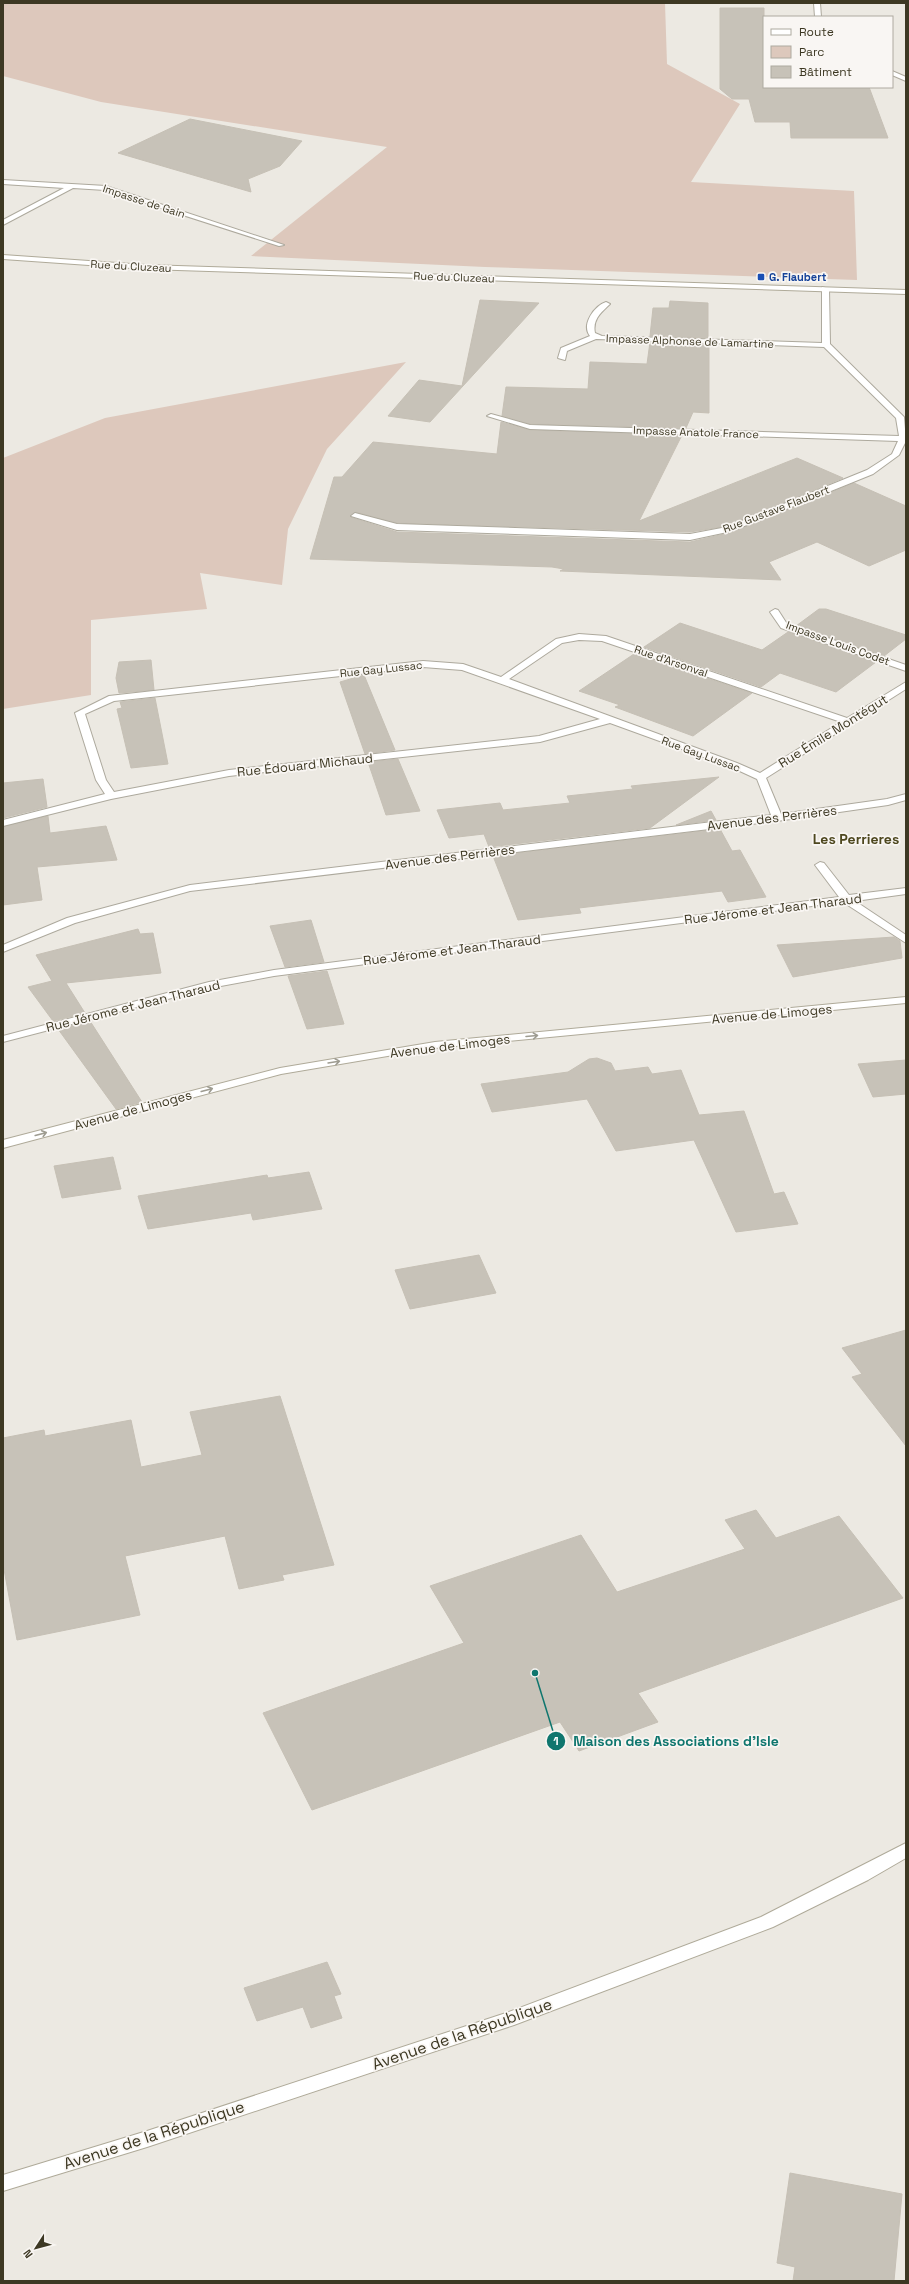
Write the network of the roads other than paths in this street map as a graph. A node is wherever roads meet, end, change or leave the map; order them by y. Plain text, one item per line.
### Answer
1 (817, 3) edge
2 (818, 16) edge
3 (893, 74) edge
4 (906, 80) edge
5 (3, 182) edge
6 (75, 184) junction
7 (3, 223) edge
8 (281, 245) dead end
9 (3, 257) edge
10 (825, 289) junction
11 (906, 292) edge
12 (606, 304) dead end
13 (596, 336) junction
14 (826, 345) junction
15 (562, 358) dead end
16 (491, 416) dead end
17 (903, 438) junction
18 (355, 516) dead end
19 (775, 612) dead end
20 (906, 668) edge
21 (502, 680) junction
22 (906, 685) edge
23 (609, 720) junction
24 (846, 721) junction
25 (761, 777) junction
26 (111, 796) junction
27 (906, 797) edge
28 (777, 818) junction
29 (3, 823) edge
30 (820, 865) dead end
31 (906, 891) edge
32 (847, 900) junction
33 (906, 940) edge
34 (3, 949) edge
35 (906, 1000) edge
36 (3, 1039) edge
37 (3, 1144) edge
38 (906, 1850) edge
39 (3, 2182) edge

1 - 2 street
3 - 4 street
5 - 6 street, Impasse de Gain
6 - 7 street
6 - 8 street, Impasse de Gain
9 - 10 street, Rue du Cluzeau
10 - 11 street, Rue du Cluzeau
10 - 14 street
12 - 13 street, Impasse Alphonse de Lamartine
13 - 14 street, Impasse Alphonse de Lamartine
13 - 15 street
14 - 17 street
16 - 17 street, Impasse Anatole France
17 - 18 street, Rue Gustave Flaubert
19 - 20 street, Impasse Louis Codet
21 - 23 street, Rue Gay Lussac
21 - 24 street, Rue d'Arsonval
21 - 26 street, Rue Gay Lussac
22 - 24 street, Rue Émile Montégut
23 - 25 street, Rue Gay Lussac
23 - 26 street, Rue Édouard Michaud
24 - 25 street, Rue Émile Montégut
25 - 28 street
26 - 29 street, Rue Édouard Michaud
27 - 28 street, Avenue des Perrières
28 - 34 street, Avenue des Perrières
30 - 32 street
31 - 32 street, Rue Jérome et Jean Tharaud
32 - 33 street
32 - 36 street, Rue Jérome et Jean Tharaud
37 -> 35 street, Avenue de Limoges
38 - 39 street, Avenue de la République

